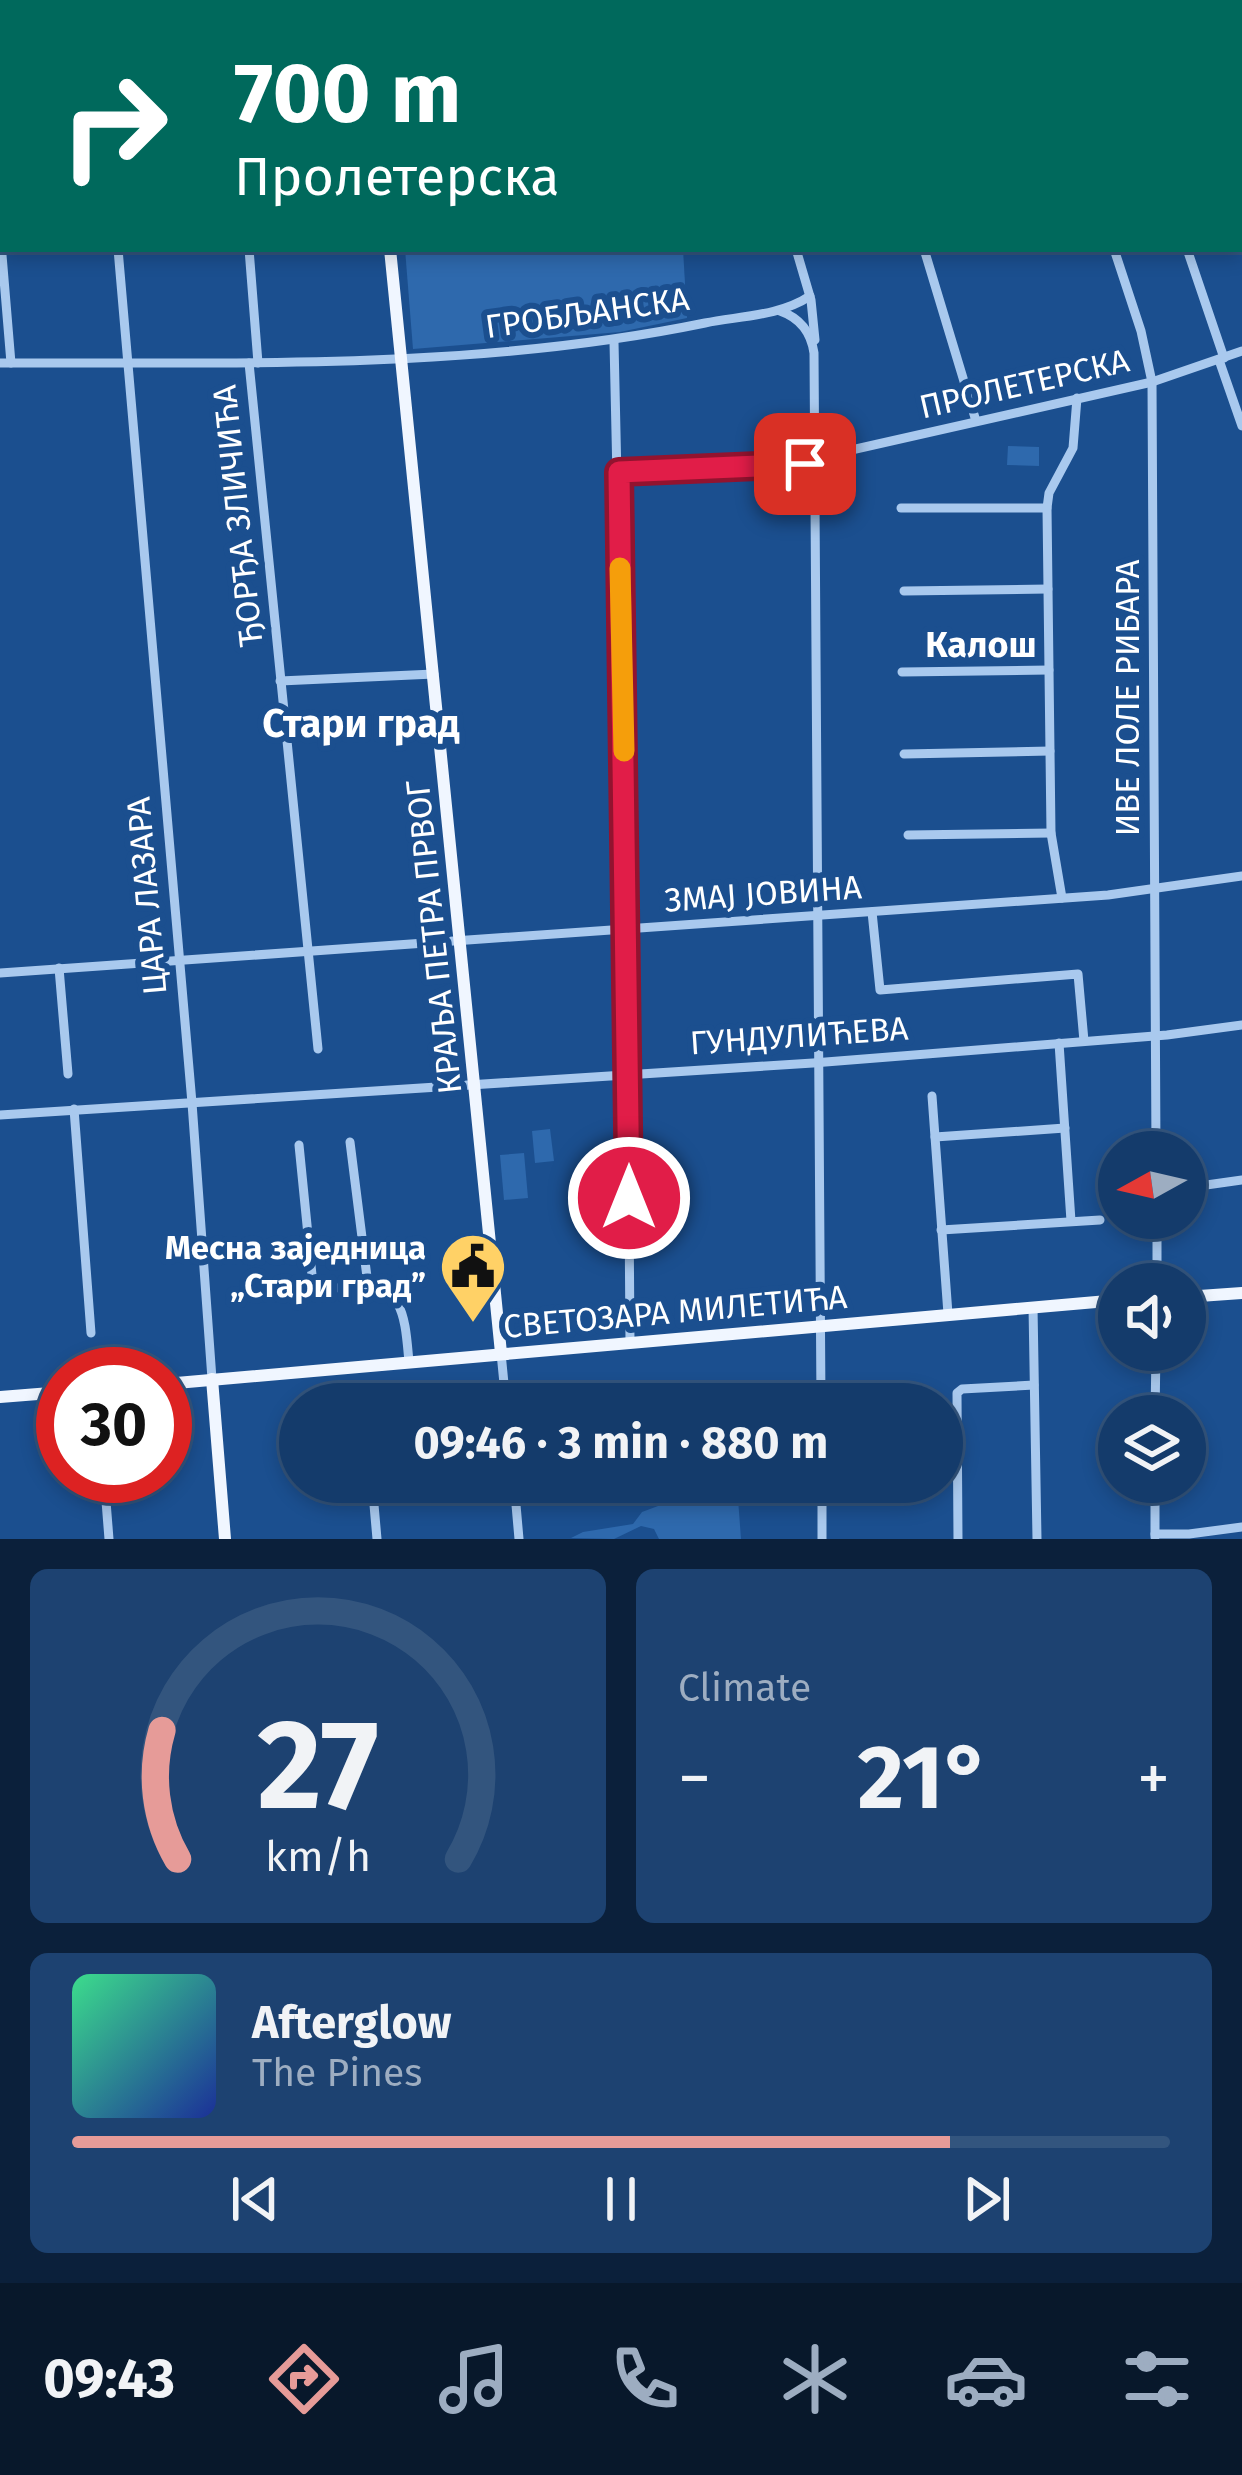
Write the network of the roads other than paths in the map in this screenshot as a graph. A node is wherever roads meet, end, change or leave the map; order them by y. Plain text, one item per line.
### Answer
1 (1, 252) edge
2 (118, 252) edge
3 (249, 252) edge
4 (390, 252) edge
5 (797, 252) edge
6 (925, 252) edge
7 (1115, 252) edge
8 (1188, 252) edge
9 (810, 296) junction
10 (779, 311) junction
11 (614, 342) junction
12 (813, 346) junction
13 (1242, 351) edge
14 (1221, 359) junction
15 (400, 361) junction
16 (5, 363) edge
17 (253, 363) junction
18 (127, 364) junction
19 (1151, 382) junction
20 (1077, 398) junction
21 (976, 421) junction
22 (1242, 426) edge
23 (815, 460) junction
24 (619, 472) junction
25 (901, 508) dead end
26 (1047, 508) junction
27 (1048, 589) junction
28 (904, 591) dead end
29 (1049, 670) junction
30 (902, 672) dead end
31 (434, 674) junction
32 (280, 681) junction
33 (1050, 751) junction
34 (904, 754) dead end
35 (1051, 833) junction
36 (908, 835) dead end
37 (1242, 876) edge
38 (1156, 890) junction
39 (1062, 898) junction
40 (872, 912) junction
41 (818, 914) junction
42 (627, 931) junction
43 (460, 943) junction
44 (309, 951) junction
45 (178, 959) junction
46 (59, 968) junction
47 (0, 973) edge
48 (1242, 1024) edge
49 (1156, 1034) junction
50 (1084, 1041) junction
51 (1059, 1043) junction
52 (318, 1049) dead end
53 (820, 1062) junction
54 (68, 1074) dead end
55 (628, 1074) junction
56 (474, 1083) junction
57 (932, 1096) dead end
58 (192, 1103) junction
59 (74, 1109) junction
60 (0, 1115) edge
61 (1064, 1128) junction
62 (1156, 1131) edge
63 (935, 1137) junction
64 (350, 1142) dead end
65 (299, 1145) dead end
66 (1242, 1180) edge
67 (1206, 1184) edge
68 (1098, 1220) edge
69 (1071, 1221) junction
70 (941, 1230) junction
71 (368, 1285) junction
72 (1242, 1293) edge
73 (1206, 1296) edge
74 (1098, 1302) edge
75 (1033, 1307) junction
76 (948, 1314) junction
77 (820, 1325) junction
78 (91, 1333) dead end
79 (630, 1342) junction
80 (501, 1353) junction
81 (409, 1362) junction
82 (212, 1379) junction
83 (192, 1381) edge
84 (504, 1383) edge
85 (821, 1383) edge
86 (1034, 1385) junction
87 (36, 1394) edge
88 (0, 1396) edge
89 (106, 1503) edge
90 (374, 1503) edge
91 (516, 1503) edge
92 (821, 1503) edge
93 (1155, 1503) edge
94 (1242, 1527) edge
95 (1155, 1537) edge
96 (109, 1539) edge
97 (225, 1539) edge
98 (377, 1539) edge
99 (519, 1539) edge
100 (822, 1539) edge
101 (958, 1539) edge
102 (1036, 1539) edge

1 - 16 street
2 - 18 street, ЦАРА ЛАЗАРА
3 - 17 street, ЂОРЂА ЗЛИЧИЋА
4 - 15 main road, КРАЉА ПЕТРА ПРВОГ
5 - 9 street
6 - 21 street
7 - 19 street, ИВЕ ЛОЛЕ РИБАРА
8 - 14 street
9 - 10 street, ГРОБЉАНСКА
9 - 12 street
10 - 11 street, ГРОБЉАНСКА
10 - 12 street
11 - 15 street, ГРОБЉАНСКА
11 - 24 street
12 - 23 street
13 - 14 street, ПРОЛЕТЕРСКА
14 - 19 street, ПРОЛЕТЕРСКА
14 - 22 street
15 - 17 street, ГРОБЉАНСКА
15 - 31 main road, КРАЉА ПЕТРА ПРВОГ
16 - 18 street, ГРОБЉАНСКА
17 - 18 street, ГРОБЉАНСКА
17 - 32 street, ЂОРЂА ЗЛИЧИЋА
18 - 45 street, ЦАРА ЛАЗАРА
19 - 20 street, ПРОЛЕТЕРСКА
19 - 38 street, ИВЕ ЛОЛЕ РИБАРА
20 - 21 street, ПРОЛЕТЕРСКА
20 - 26 street
21 - 23 street, ПРОЛЕТЕРСКА
23 - 24 street, ПРОЛЕТЕРСКА
23 - 41 street
24 - 42 street
25 - 26 street
26 - 27 street
27 - 28 street
27 - 29 street
29 - 30 street
29 - 33 street
31 - 32 street
31 - 43 main road, КРАЉА ПЕТРА ПРВОГ
32 - 44 street, ЂОРЂА ЗЛИЧИЋА
33 - 34 street
33 - 35 street
35 - 36 street
35 - 39 street
37 - 38 street, ЗМАЈ ЈОВИНА
38 - 39 street, ЗМАЈ ЈОВИНА
38 - 49 street, ИВЕ ЛОЛЕ РИБАРА
39 - 40 street, ЗМАЈ ЈОВИНА
40 - 41 street, ЗМАЈ ЈОВИНА
40 - 50 street
41 - 42 street, ЗМАЈ ЈОВИНА
41 - 53 street
42 - 43 street, ЗМАЈ ЈОВИНА
42 - 55 street
43 - 44 street, ЗМАЈ ЈОВИНА
43 - 56 main road, КРАЉА ПЕТРА ПРВОГ
44 - 45 street, ЗМАЈ ЈОВИНА
44 - 52 street, ЂОРЂА ЗЛИЧИЋА
45 - 46 street, ЗМАЈ ЈОВИНА
45 - 58 street, ЦАРА ЛАЗАРА
46 - 47 street, ЗМАЈ ЈОВИНА
46 - 54 street
48 - 49 street, ГУНДУЛИЋЕВА
49 - 50 street, ГУНДУЛИЋЕВА
49 - 62 street, ИВЕ ЛОЛЕ РИБАРА
50 - 51 street, ГУНДУЛИЋЕВА
51 - 53 street, ГУНДУЛИЋЕВА
51 - 61 street
53 - 55 street, ГУНДУЛИЋЕВА
53 - 77 street
55 - 56 street, ГУНДУЛИЋЕВА
55 - 79 street
56 - 58 street, ГУНДУЛИЋЕВА
56 - 80 main road, КРАЉА ПЕТРА ПРВОГ
57 - 63 street
58 - 59 street, ГУНДУЛИЋЕВА
58 - 82 street, ЦАРА ЛАЗАРА
59 - 60 street, ГУНДУЛИЋЕВА
59 - 78 street
61 - 63 street
61 - 69 street
63 - 70 street
64 - 71 street
65 - 71 street
66 - 67 street
68 - 69 street
69 - 70 street
70 - 76 street
71 - 81 street
72 - 73 main road
74 - 75 main road, СВЕТОЗАРА МИЛЕТИЋА
75 - 76 main road, СВЕТОЗАРА МИЛЕТИЋА
75 - 86 street
76 - 77 main road, СВЕТОЗАРА МИЛЕТИЋА
77 - 79 main road, СВЕТОЗАРА МИЛЕТИЋА
77 - 85 street
79 - 80 main road, СВЕТОЗАРА МИЛЕТИЋА
80 - 81 main road, СВЕТОЗАРА МИЛЕТИЋА
80 - 84 street, КРАЉА ПЕТРА ПРВОГ
81 - 82 main road, СВЕТОЗАРА МИЛЕТИЋА
82 - 83 main road, СВЕТОЗАРА МИЛЕТИЋА
82 - 97 main road, ЦАРА ЛАЗАРА
86 - 101 street
86 - 102 street
87 - 88 main road
89 - 96 street
90 - 98 street
91 - 99 street
92 - 100 street
93 - 95 street
94 - 95 street

